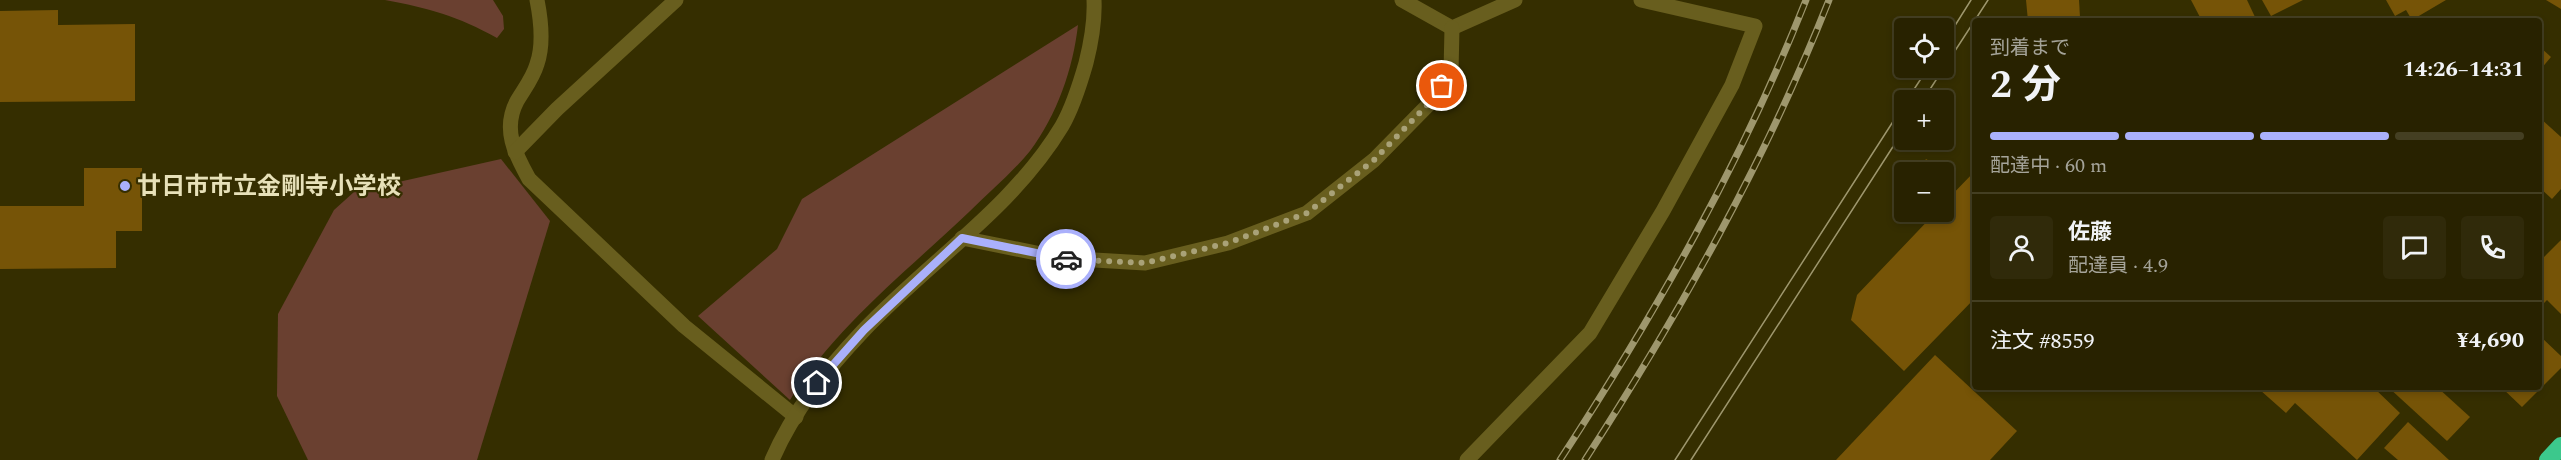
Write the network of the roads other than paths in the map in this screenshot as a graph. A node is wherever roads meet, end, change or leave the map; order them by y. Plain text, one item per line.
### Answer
1 (537, 0) edge
2 (675, 0) edge
3 (1094, 0) edge
4 (1402, 0) edge
5 (1515, 0) edge
6 (1641, 0) edge
7 (1452, 28) junction
8 (515, 152) junction
9 (962, 238) junction
10 (796, 417) junction
11 (2561, 446) edge
12 (772, 460) edge
13 (1467, 460) edge
14 (2548, 460) edge

1 - 8 street
2 - 8 street
3 - 9 street
4 - 7 street
5 - 7 street
6 - 13 street
7 - 9 street
8 - 10 street
9 - 10 street
10 - 12 street
11 - 14 highway

